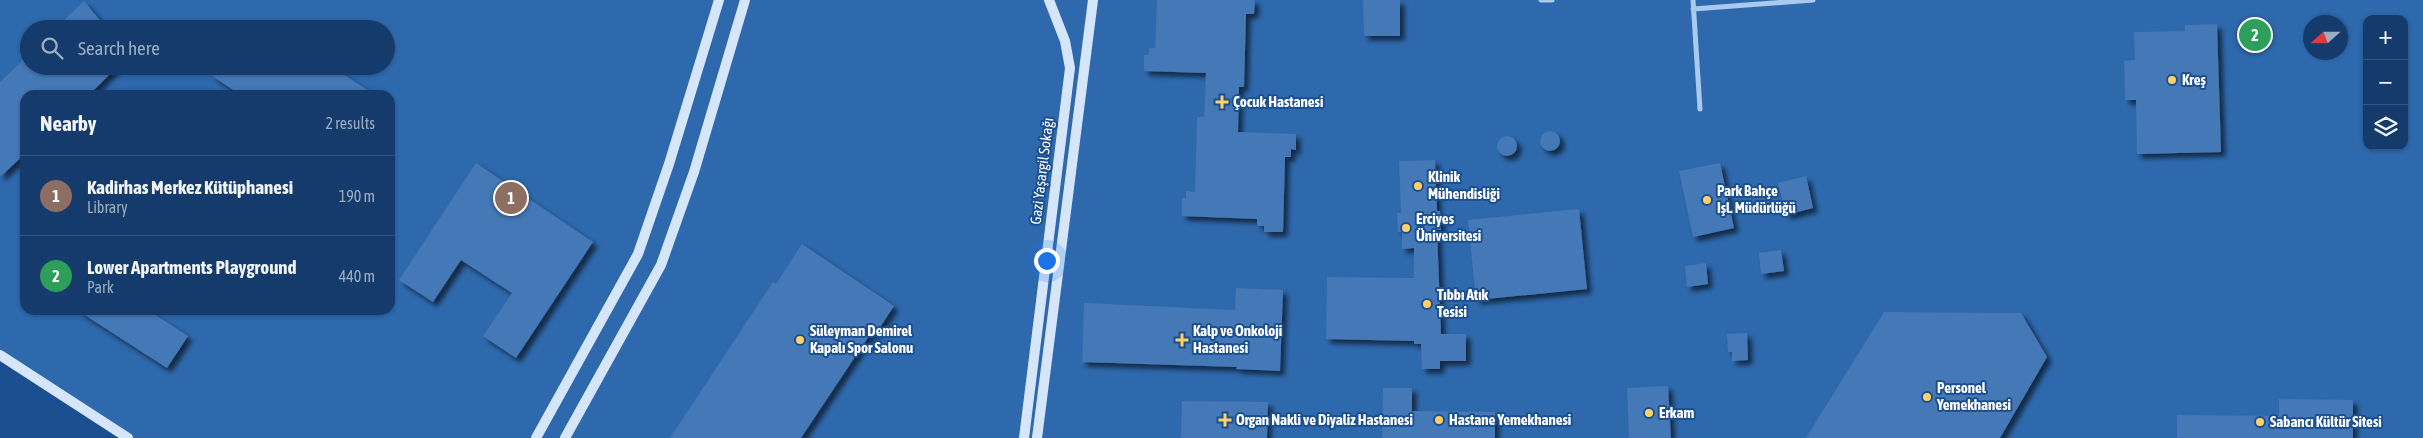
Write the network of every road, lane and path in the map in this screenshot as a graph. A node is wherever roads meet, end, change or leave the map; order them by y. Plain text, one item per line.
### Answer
1 (719, 0) edge
2 (745, 0) edge
3 (1049, 0) edge
4 (1093, 0) edge
5 (1541, 0) edge
6 (1552, 0) edge
7 (1693, 0) edge
8 (1813, 0) edge
9 (1694, 8) junction
10 (1700, 109) dead end
11 (0, 355) edge
12 (128, 438) edge
13 (536, 438) edge
14 (565, 438) edge
15 (1024, 438) edge
16 (1038, 438) edge

1 - 13 street
2 - 14 street
3 - 15 street, Gazi Yaşargil Sokağı
4 - 16 street, Gazi Yaşargil Sokağı
5 - 6 street
7 - 9 street
8 - 9 street
9 - 10 street
11 - 12 street

